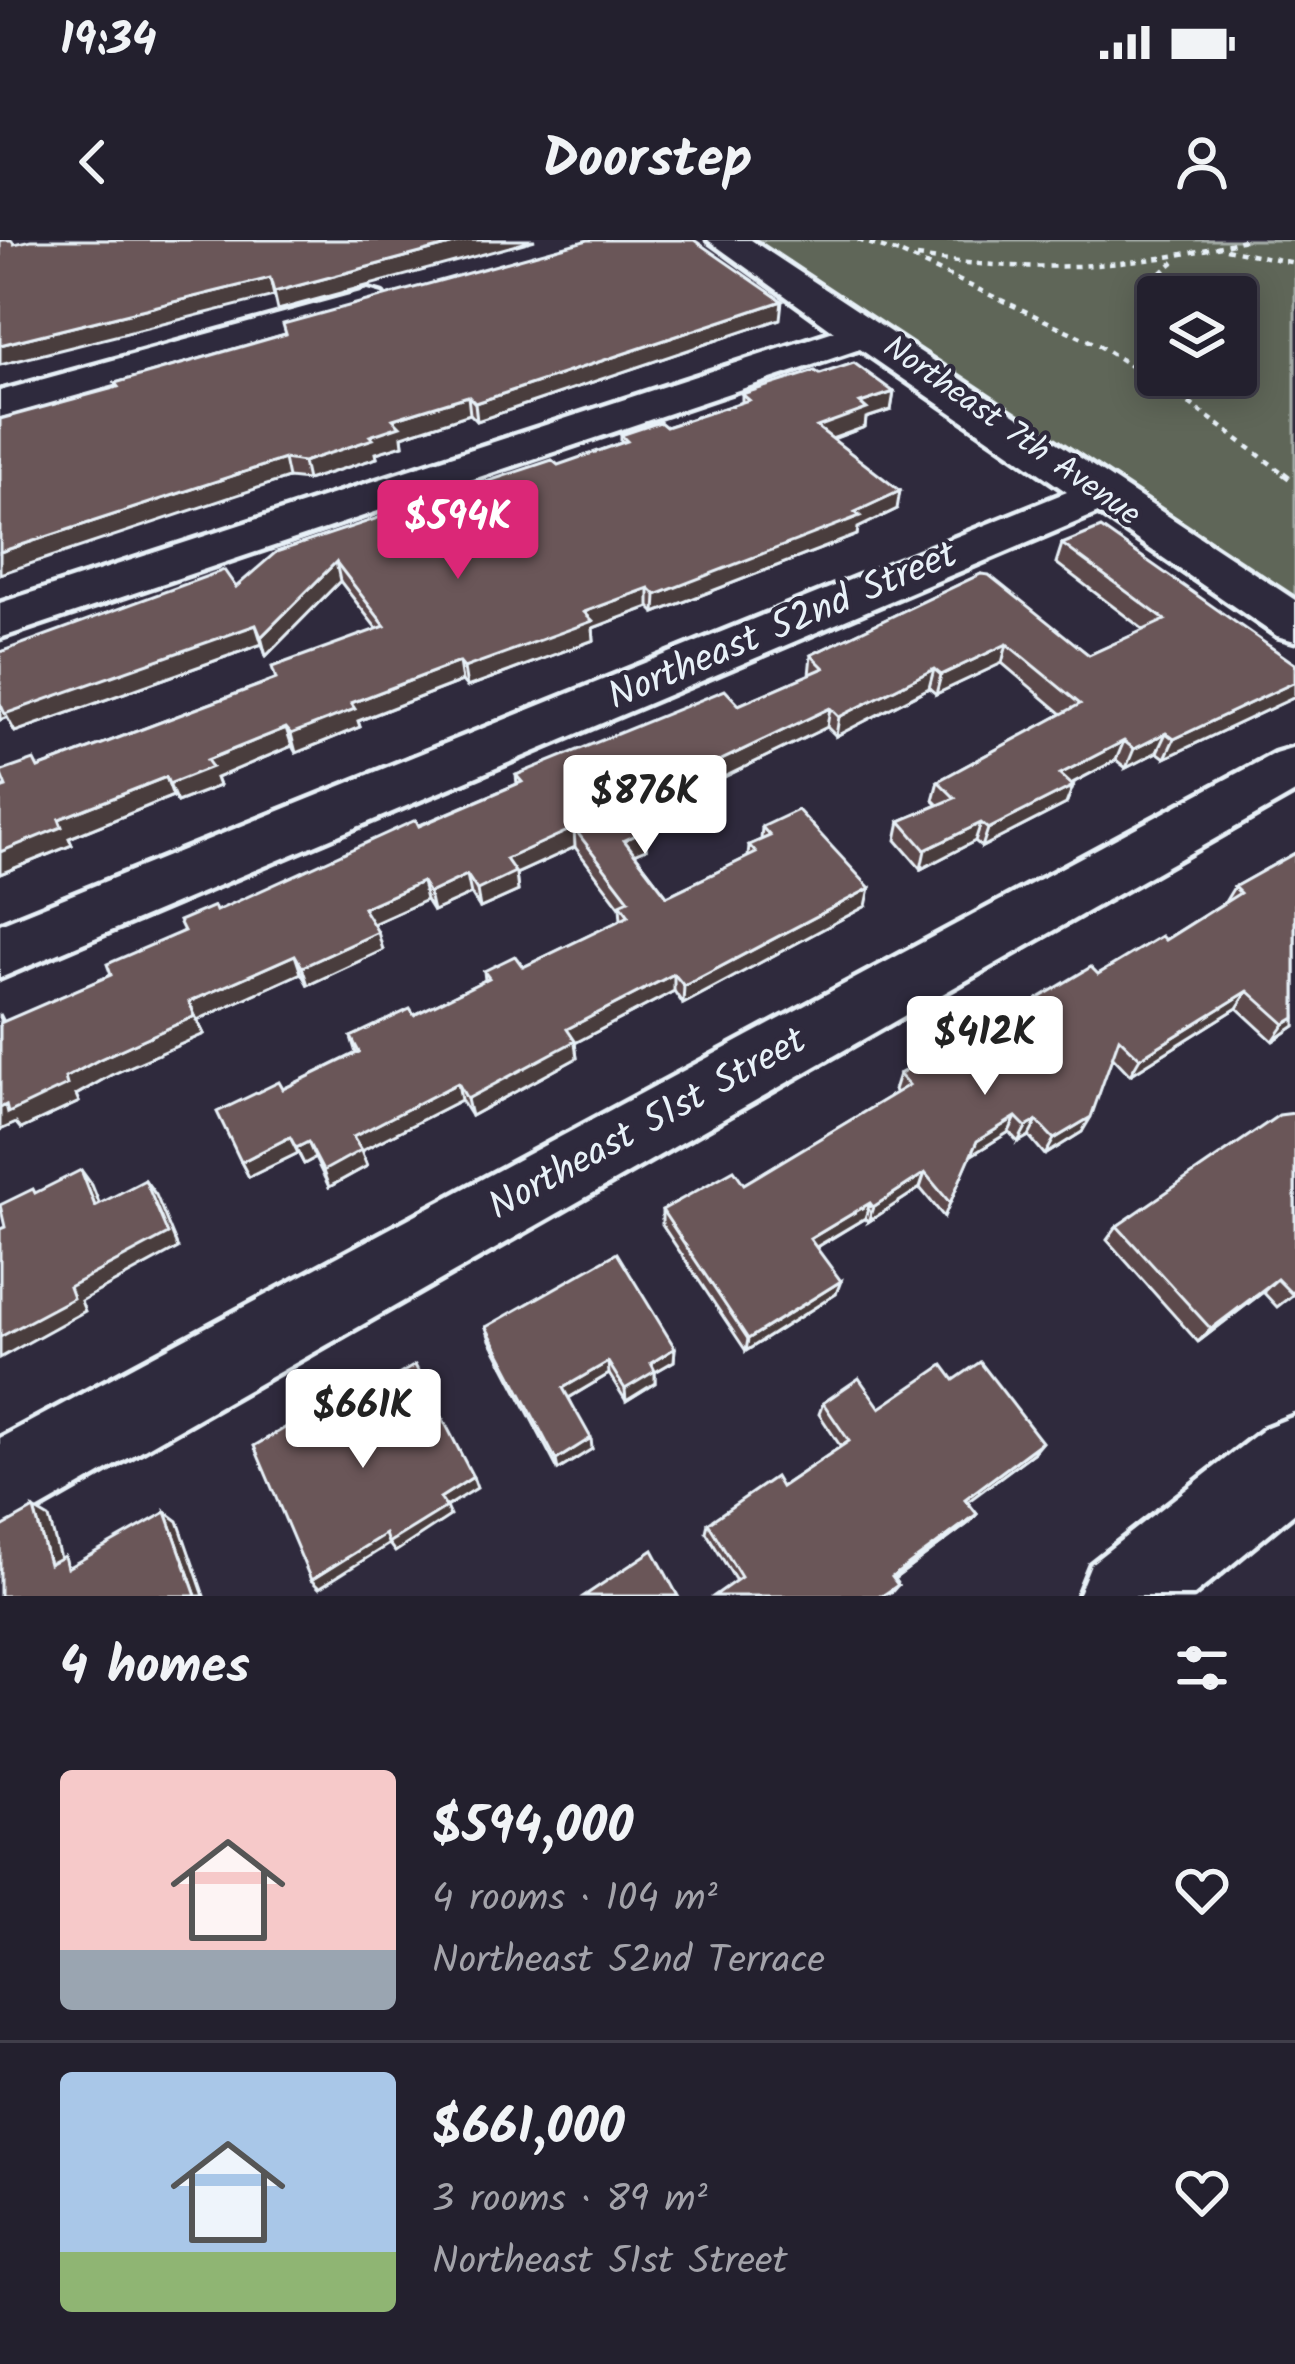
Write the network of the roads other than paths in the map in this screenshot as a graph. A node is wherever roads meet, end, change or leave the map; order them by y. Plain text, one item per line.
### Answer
1 (726, 240) edge
2 (410, 291) edge
3 (867, 333) junction
4 (0, 404) edge
5 (1100, 495) junction
6 (0, 621) edge
7 (1295, 624) edge
8 (1295, 767) edge
9 (0, 952) edge
10 (1295, 1458) edge
11 (0, 1484) edge
12 (1124, 1596) edge

1 - 3 street, Northeast 7th Avenue
2 - 4 street
3 - 5 street, Northeast 7th Avenue
3 - 6 street
5 - 7 street, Northeast 7th Avenue
5 - 9 street, Northeast 52nd Street
8 - 11 street, Northeast 51st Street
10 - 12 street

